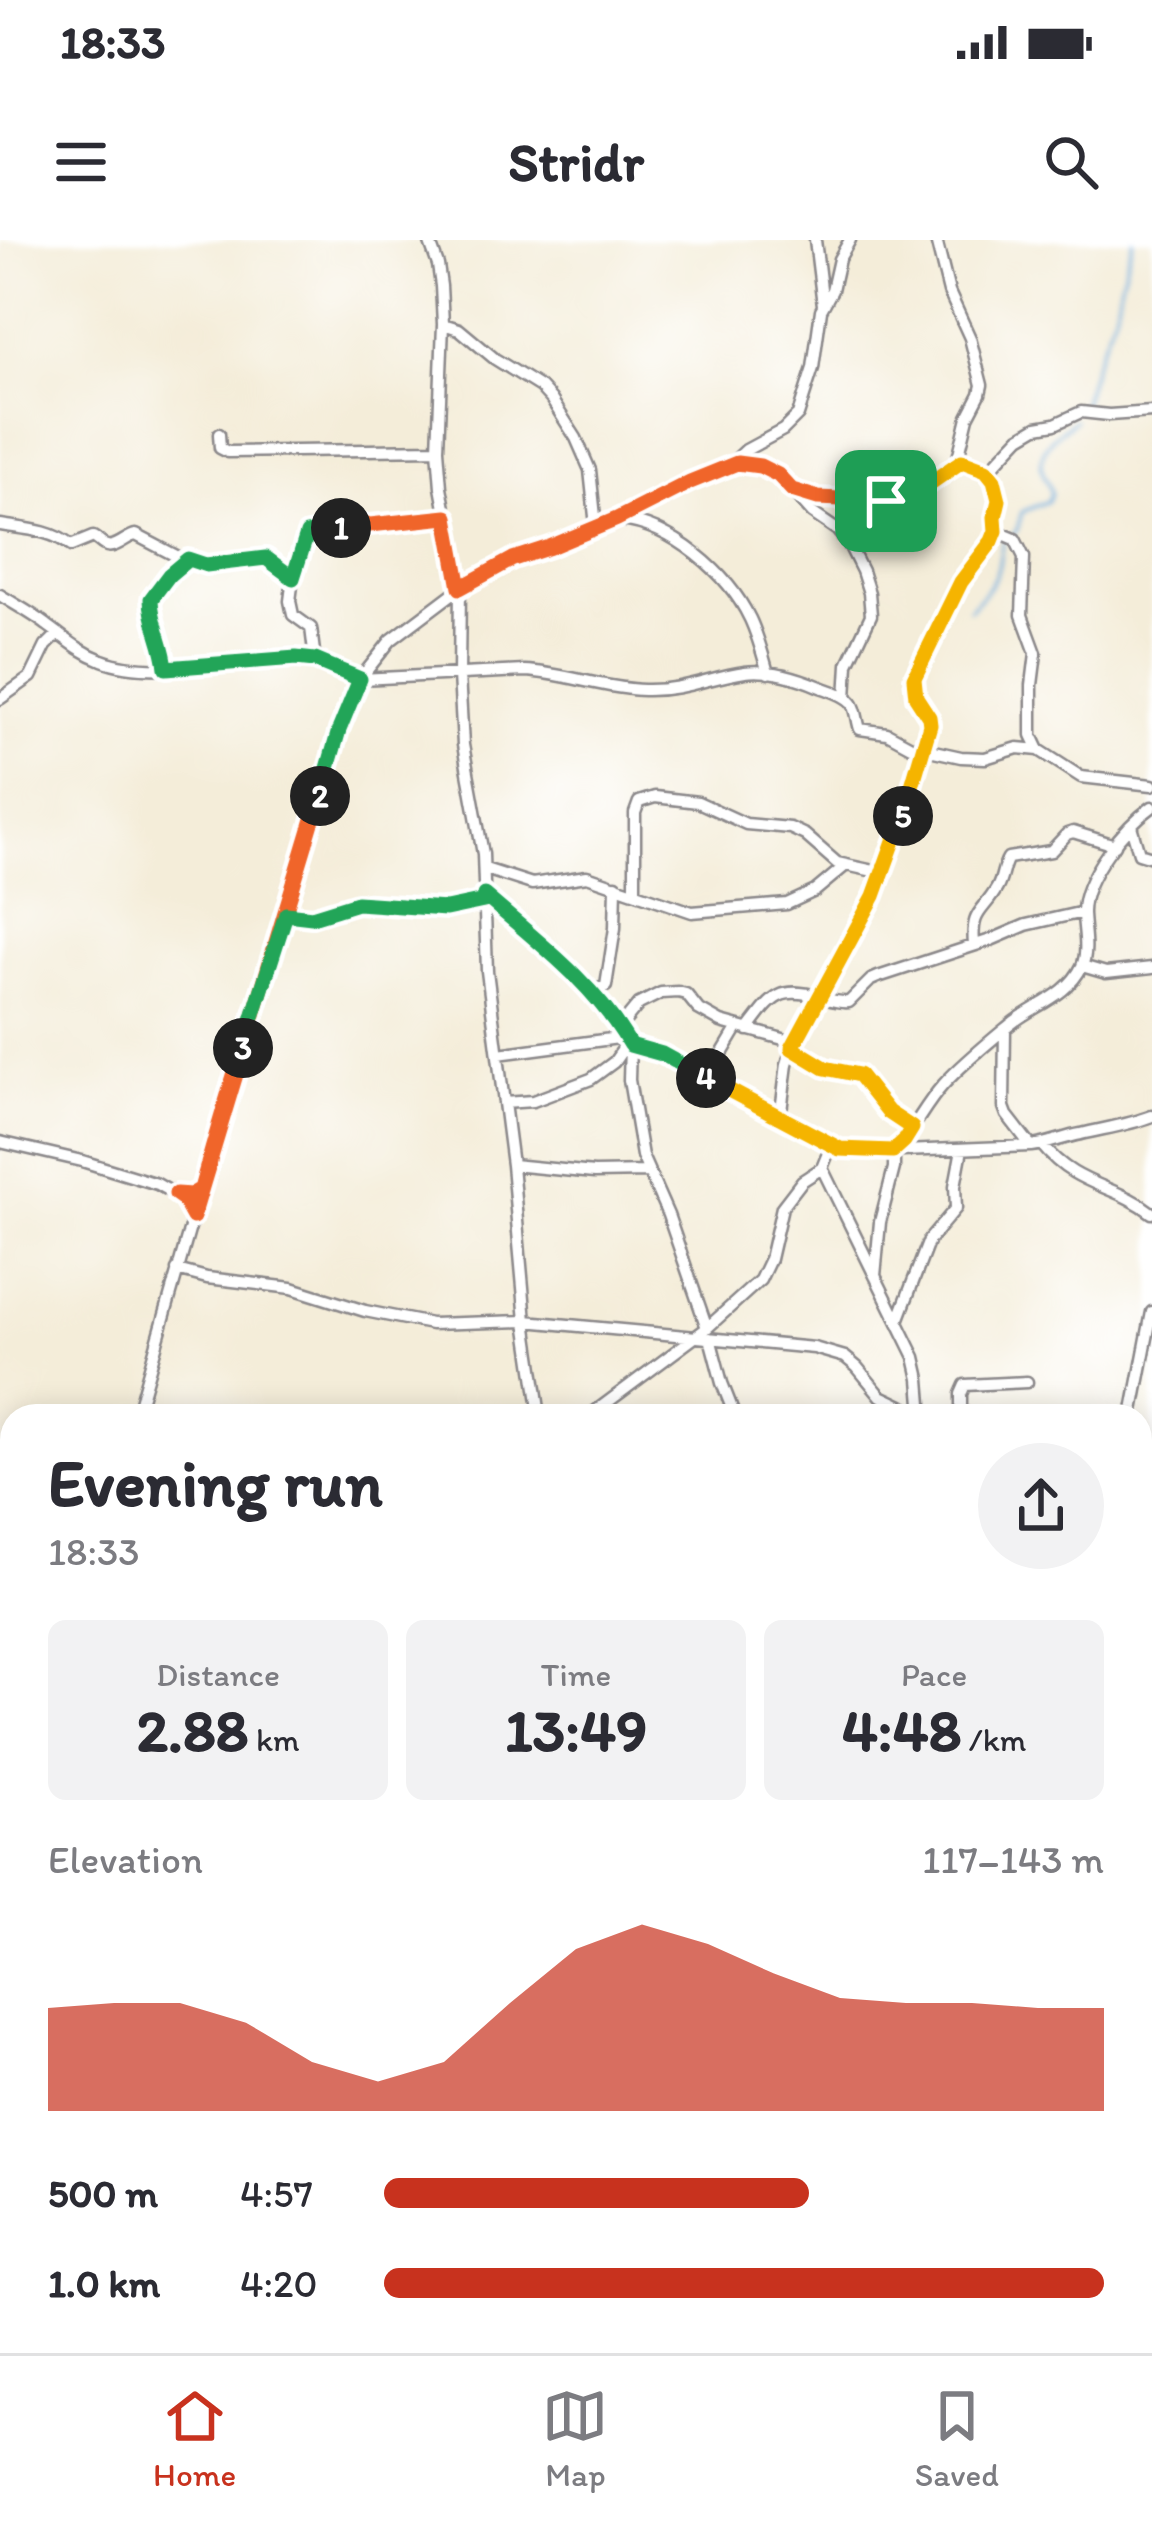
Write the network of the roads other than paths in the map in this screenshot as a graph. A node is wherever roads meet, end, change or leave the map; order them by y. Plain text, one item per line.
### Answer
1 (429, 240) edge
2 (814, 240) edge
3 (850, 240) edge
4 (936, 240) edge
5 (823, 305) junction
6 (443, 324) junction
7 (1152, 412) edge
8 (219, 434) dead end
9 (438, 449) junction
10 (957, 462) junction
11 (729, 465) junction
12 (986, 470) junction
13 (792, 490) junction
14 (447, 517) junction
15 (617, 519) junction
16 (0, 525) edge
17 (596, 526) junction
18 (996, 531) junction
19 (188, 559) junction
20 (293, 578) junction
21 (460, 588) junction
22 (0, 595) edge
23 (58, 634) junction
24 (315, 660) junction
25 (166, 668) junction
26 (768, 673) junction
27 (459, 675) junction
28 (360, 679) junction
29 (846, 698) junction
30 (0, 700) edge
31 (925, 748) junction
32 (1039, 750) junction
33 (1152, 785) edge
34 (1152, 807) edge
35 (1131, 826) junction
36 (1115, 845) junction
37 (1152, 857) edge
38 (845, 866) junction
39 (484, 869) junction
40 (884, 873) junction
41 (616, 885) junction
42 (634, 891) junction
43 (484, 898) junction
44 (1083, 912) junction
45 (286, 914) junction
46 (974, 945) junction
47 (1082, 966) junction
48 (1152, 968) edge
49 (591, 992) junction
50 (820, 997) junction
51 (743, 1029) junction
52 (1005, 1030) junction
53 (626, 1038) junction
54 (793, 1045) junction
55 (498, 1054) junction
56 (707, 1079) junction
57 (504, 1103) junction
58 (1152, 1116) edge
59 (780, 1119) junction
60 (912, 1128) junction
61 (0, 1142) edge
62 (831, 1146) junction
63 (1036, 1146) junction
64 (962, 1149) junction
65 (893, 1151) junction
66 (512, 1165) junction
67 (822, 1168) junction
68 (648, 1172) junction
69 (201, 1189) junction
70 (176, 1194) junction
71 (1152, 1213) edge
72 (193, 1217) junction
73 (177, 1270) junction
74 (875, 1276) junction
75 (1152, 1312) edge
76 (526, 1321) junction
77 (898, 1321) junction
78 (709, 1333) junction
79 (695, 1337) junction
80 (1027, 1382) dead end
81 (139, 1404) edge
82 (538, 1404) edge
83 (605, 1404) edge
84 (730, 1404) edge
85 (898, 1404) edge
86 (922, 1404) edge
87 (961, 1404) edge
88 (1134, 1404) edge

1 - 6 street
2 - 5 street
3 - 5 street
4 - 10 street
5 - 11 street
6 - 9 street
6 - 17 street
7 - 12 street
8 - 9 street
9 - 14 street
10 - 12 street
10 - 13 street
11 - 13 street
11 - 15 street
12 - 18 street
13 - 29 street
14 - 20 street
14 - 21 street
15 - 17 street
15 - 26 street
16 - 19 street
17 - 21 street
18 - 31 street
18 - 32 street
19 - 20 street
19 - 25 street
20 - 24 street
21 - 27 street
21 - 28 street
22 - 23 street
23 - 25 street
23 - 30 street
24 - 25 street
24 - 28 street
26 - 27 street
26 - 29 street
27 - 28 street
27 - 39 street
28 - 45 street
29 - 31 street
31 - 32 street
31 - 40 street
32 - 33 street
34 - 35 street
35 - 36 street
35 - 37 street
36 - 44 street
36 - 46 street
38 - 40 street
38 - 42 street
38 - 42 street
39 - 41 street
39 - 43 street
40 - 50 street
41 - 42 street
41 - 49 street
43 - 45 street
43 - 49 street
43 - 55 street
44 - 46 street
44 - 47 street
45 - 69 street
46 - 50 street
47 - 48 street
47 - 52 street
49 - 53 street
50 - 51 street
50 - 54 street
51 - 53 street
51 - 54 street
51 - 56 street
52 - 60 street
52 - 63 street
53 - 55 street
53 - 56 street
53 - 57 street
53 - 68 street
54 - 59 street
54 - 60 street
55 - 57 street
56 - 59 street
57 - 66 street
58 - 63 street
59 - 62 street
60 - 65 street
61 - 70 street
62 - 65 street
62 - 67 street
63 - 64 street
63 - 71 street
64 - 65 street
64 - 77 street
65 - 74 street
66 - 68 street
66 - 76 street
67 - 74 street
67 - 78 street
68 - 78 street
69 - 70 street
69 - 72 street
70 - 72 street
72 - 73 street
73 - 76 street
73 - 81 street
74 - 77 street
75 - 88 street
76 - 79 street
76 - 82 street
77 - 86 street
78 - 79 street
78 - 84 street
78 - 85 street
79 - 83 street
80 - 87 street

